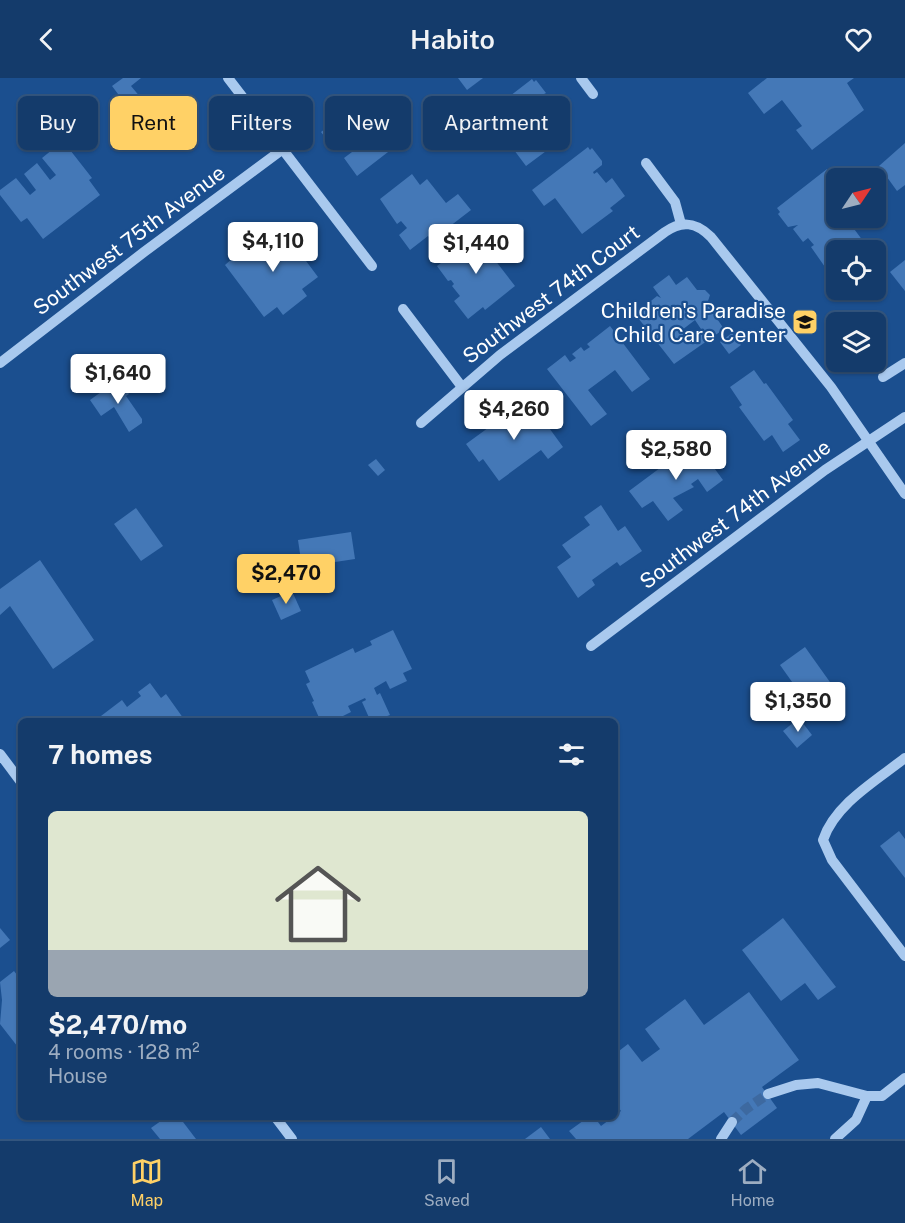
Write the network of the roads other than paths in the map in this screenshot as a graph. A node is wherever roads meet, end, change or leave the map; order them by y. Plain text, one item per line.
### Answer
1 (228, 78) edge
2 (581, 78) edge
3 (593, 93) dead end
4 (242, 96) edge
5 (282, 150) edge
6 (284, 150) edge
7 (646, 164) dead end
8 (681, 224) junction
9 (372, 266) dead end
10 (403, 309) dead end
11 (0, 363) edge
12 (905, 363) edge
13 (883, 377) dead end
14 (462, 387) junction
15 (905, 417) edge
16 (421, 423) dead end
17 (869, 442) junction
18 (905, 494) edge
19 (591, 646) dead end
20 (0, 754) edge
21 (905, 758) edge
22 (18, 778) edge
23 (905, 957) edge
24 (905, 1078) edge
25 (768, 1095) tunnel mouth
26 (867, 1096) junction
27 (278, 1120) edge
28 (732, 1122) tunnel mouth
29 (292, 1139) edge
30 (721, 1139) edge
31 (834, 1139) edge

1 - 4 street
2 - 3 street
5 - 11 street, Southwest 75th Avenue
6 - 9 street
7 - 8 street
8 - 14 street, Southwest 74th Court
8 - 17 street
10 - 14 street
12 - 13 street
14 - 16 street, Southwest 74th Court
15 - 17 street, Southwest 74th Avenue
17 - 18 street
17 - 19 street, Southwest 74th Avenue
20 - 22 street
21 - 23 street
24 - 26 street
25 - 26 street
26 - 31 street
27 - 29 street
28 - 30 street

